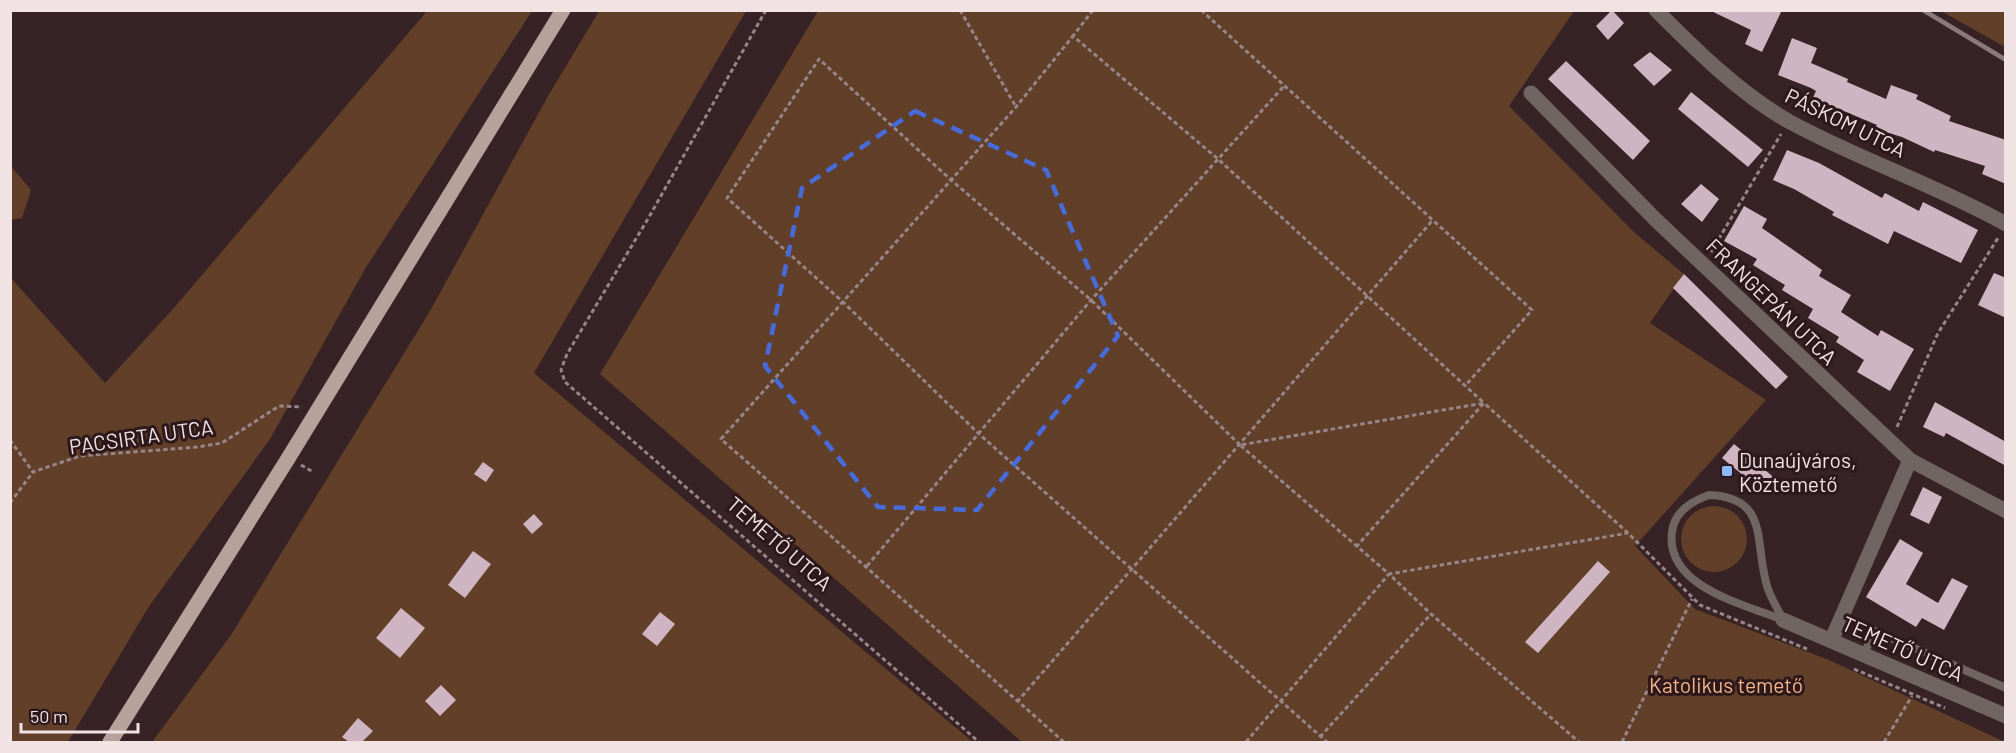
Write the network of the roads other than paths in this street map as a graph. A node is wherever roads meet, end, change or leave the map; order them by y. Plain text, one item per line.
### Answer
1 (563, 10) edge
2 (1656, 10) edge
3 (1531, 93) dead end
4 (2003, 229) edge
5 (1910, 460) junction
6 (2006, 511) edge
7 (1783, 620) junction
8 (1832, 639) junction
9 (1864, 653) junction
10 (2006, 687) edge
11 (2006, 716) edge
12 (110, 742) edge

1 - 12 main road
2 - 4 street, PÁSKOM UTCA
3 - 5 street, FRANGEPÁN UTCA
5 - 6 street, FRANGEPÁN UTCA
5 - 8 street
7 - 7 lane, TEMETŐ UTCA
7 - 8 street, TEMETŐ UTCA
8 - 9 street, TEMETŐ UTCA
9 - 10 lane
9 - 11 street, TEMETŐ UTCA

